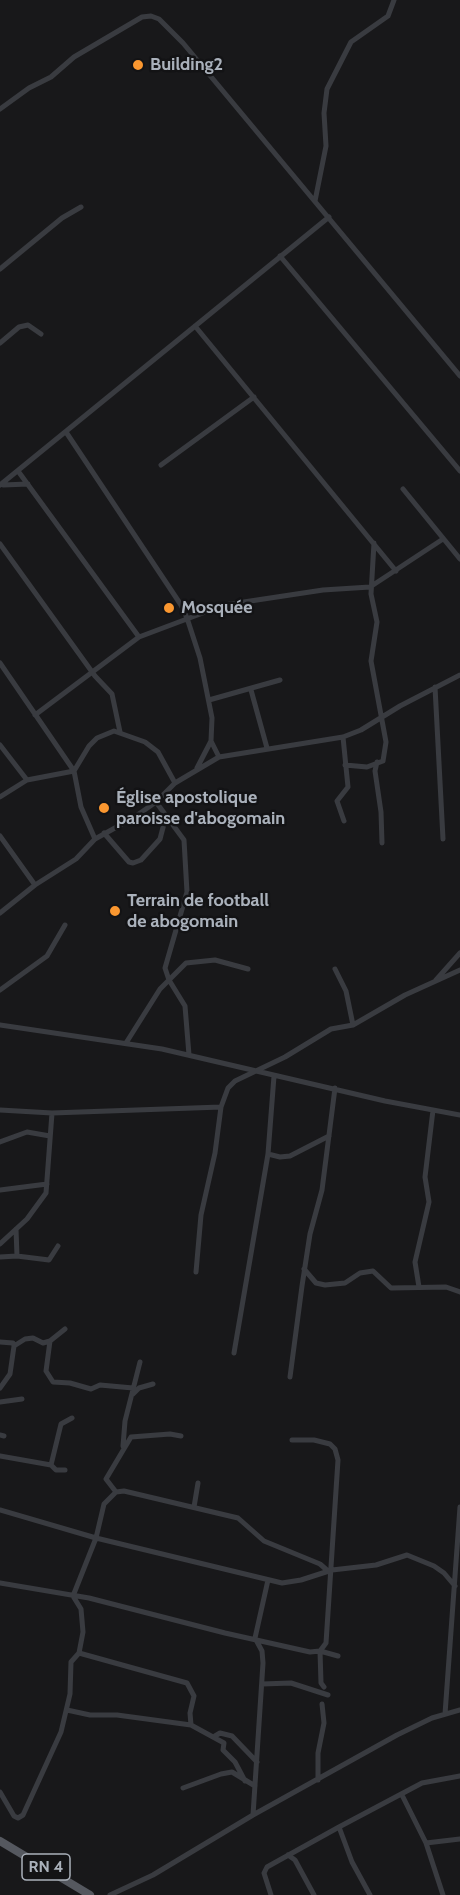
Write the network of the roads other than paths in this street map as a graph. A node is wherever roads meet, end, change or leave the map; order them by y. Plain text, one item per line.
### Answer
1 (394, 0) edge
2 (0, 109) edge
3 (315, 201) junction
4 (81, 207) dead end
5 (329, 217) junction
6 (279, 256) junction
7 (0, 269) edge
8 (195, 326) junction
9 (41, 334) dead end
10 (0, 343) edge
11 (460, 376) edge
12 (254, 397) junction
13 (66, 432) junction
14 (161, 465) dead end
15 (18, 471) junction
16 (460, 471) edge
17 (28, 484) junction
18 (0, 485) edge
19 (403, 489) dead end
20 (443, 539) junction
21 (374, 543) junction
22 (0, 544) edge
23 (460, 559) edge
24 (396, 570) junction
25 (370, 587) junction
26 (187, 618) junction
27 (139, 637) junction
28 (0, 663) edge
29 (93, 673) junction
30 (460, 675) edge
31 (280, 680) dead end
32 (435, 687) junction
33 (251, 690) junction
34 (209, 700) junction
35 (35, 715) junction
36 (382, 718) junction
37 (120, 732) junction
38 (343, 737) junction
39 (211, 741) junction
40 (0, 746) edge
41 (267, 748) junction
42 (219, 757) junction
43 (377, 762) junction
44 (345, 765) junction
45 (196, 770) junction
46 (74, 771) junction
47 (27, 780) junction
48 (175, 783) junction
49 (0, 797) edge
50 (156, 802) junction
51 (166, 816) junction
52 (344, 821) dead end
53 (104, 833) junction
54 (0, 836) edge
55 (95, 839) junction
56 (443, 839) dead end
57 (382, 843) dead end
58 (35, 885) junction
59 (0, 913) edge
60 (65, 925) dead end
61 (460, 953) edge
62 (248, 969) dead end
63 (335, 969) dead end
64 (460, 970) edge
65 (169, 980) junction
66 (435, 982) junction
67 (0, 990) edge
68 (0, 1025) edge
69 (353, 1025) junction
70 (126, 1043) junction
71 (189, 1054) junction
72 (256, 1070) junction
73 (274, 1076) junction
74 (335, 1088) junction
75 (221, 1107) junction
76 (0, 1110) edge
77 (433, 1110) junction
78 (52, 1113) junction
79 (460, 1115) edge
80 (50, 1136) junction
81 (329, 1136) junction
82 (0, 1142) edge
83 (267, 1154) junction
84 (47, 1184) junction
85 (0, 1190) edge
86 (16, 1229) junction
87 (0, 1244) edge
88 (58, 1246) dead end
89 (17, 1256) junction
90 (0, 1257) edge
91 (304, 1269) junction
92 (196, 1272) dead end
93 (419, 1287) junction
94 (460, 1292) edge
95 (65, 1329) dead end
96 (50, 1341) junction
97 (0, 1342) edge
98 (14, 1346) junction
99 (234, 1353) dead end
100 (140, 1362) dead end
101 (290, 1377) dead end
102 (153, 1384) dead end
103 (0, 1388) edge
104 (133, 1391) junction
105 (22, 1399) dead end
106 (0, 1402) edge
107 (72, 1418) dead end
108 (181, 1436) dead end
109 (292, 1440) dead end
110 (123, 1448) junction
111 (0, 1456) edge
112 (51, 1465) junction
113 (65, 1470) dead end
114 (198, 1483) dead end
115 (116, 1492) junction
116 (194, 1507) junction
117 (460, 1507) edge
118 (0, 1510) edge
119 (96, 1538) junction
120 (456, 1569) junction
121 (330, 1571) junction
122 (444, 1573) junction
123 (268, 1580) junction
124 (0, 1583) edge
125 (454, 1586) junction
126 (73, 1596) junction
127 (255, 1638) junction
128 (272, 1642) junction
129 (320, 1651) junction
130 (262, 1652) junction
131 (80, 1653) junction
132 (338, 1656) dead end
133 (262, 1684) junction
134 (324, 1687) dead end
135 (328, 1695) dead end
136 (322, 1704) dead end
137 (68, 1710) junction
138 (460, 1710) edge
139 (445, 1714) junction
140 (191, 1725) junction
141 (215, 1736) junction
142 (257, 1761) junction
143 (460, 1776) edge
144 (318, 1780) junction
145 (245, 1781) junction
146 (255, 1786) junction
147 (183, 1788) dead end
148 (0, 1792) edge
149 (402, 1795) junction
150 (253, 1815) junction
151 (339, 1827) junction
152 (460, 1839) edge
153 (0, 1841) edge
154 (426, 1843) junction
155 (288, 1855) junction
156 (90, 1895) edge
157 (110, 1895) edge
158 (271, 1895) edge
159 (314, 1895) edge
160 (370, 1895) edge
161 (443, 1895) edge

1 - 3 street
2 - 3 street
3 - 5 street
4 - 7 street
5 - 6 street
5 - 11 street
6 - 8 street
6 - 16 street
8 - 12 street
8 - 13 street
9 - 10 street
12 - 14 street
12 - 21 street
13 - 15 street
13 - 26 street
15 - 17 street
15 - 18 street
17 - 18 street
17 - 27 street
19 - 20 street
20 - 23 street
20 - 24 street
21 - 24 street
21 - 25 street
22 - 29 street
24 - 25 street
25 - 26 street
25 - 36 street
26 - 27 street
26 - 34 street
27 - 29 street
28 - 35 street
29 - 35 street
29 - 37 street
30 - 32 street
31 - 33 street
32 - 36 street
32 - 56 street
33 - 34 street
33 - 41 street
34 - 39 street
35 - 46 street
36 - 38 street
36 - 43 street
37 - 46 street
37 - 48 street
38 - 41 street
38 - 44 street
39 - 42 street
39 - 45 street
40 - 47 street
41 - 42 street
42 - 45 street
43 - 44 street
43 - 57 street
44 - 52 street
45 - 48 street
46 - 47 street
46 - 55 street
47 - 49 street
48 - 50 street
50 - 51 street
50 - 53 street
51 - 53 street
51 - 65 street
53 - 55 street
54 - 58 street
55 - 58 street
58 - 59 street
60 - 67 street
61 - 66 street
62 - 65 street
63 - 69 street
64 - 66 street
65 - 70 street
65 - 71 street
66 - 69 street
68 - 70 street
69 - 72 street
70 - 71 street
71 - 72 street
72 - 73 street
72 - 75 street
73 - 74 street
73 - 83 street
74 - 77 street
74 - 81 street
75 - 78 street
75 - 92 street
76 - 78 street
77 - 79 street
77 - 93 street
78 - 80 street
80 - 82 street
80 - 84 street
81 - 83 street
81 - 91 street
83 - 99 street
84 - 85 street
84 - 86 street
86 - 87 street
86 - 89 street
88 - 89 street
89 - 90 street
91 - 93 street
91 - 101 street
93 - 94 street
95 - 96 street
96 - 98 street
96 - 104 street
97 - 98 street
98 - 103 street
100 - 104 street
102 - 104 street
104 - 110 street
105 - 106 street
107 - 112 street
108 - 110 street
109 - 121 street
110 - 115 street
111 - 112 street
112 - 113 street
114 - 116 street
115 - 116 street
115 - 119 street
116 - 121 street
117 - 120 street
118 - 119 street
119 - 123 street
119 - 126 street
120 - 122 street
120 - 125 street
121 - 122 street
121 - 123 street
121 - 129 street
122 - 125 street
123 - 127 street
124 - 126 street
125 - 139 street
126 - 127 street
126 - 131 street
127 - 128 street
127 - 130 street
128 - 129 street
128 - 130 street
129 - 132 street
129 - 134 street
130 - 133 street
131 - 137 street
131 - 140 street
133 - 135 street
133 - 142 street
136 - 144 street
137 - 140 street
137 - 148 street
138 - 139 street
139 - 144 street
140 - 141 street
141 - 142 street
141 - 145 street
142 - 146 street
143 - 149 street
144 - 150 street
145 - 146 street
145 - 147 street
146 - 150 street
149 - 151 street
149 - 154 street
150 - 157 street
151 - 155 street
151 - 160 street
152 - 154 street
153 - 156 main road, RN 4
154 - 161 street
155 - 158 street
155 - 159 street

